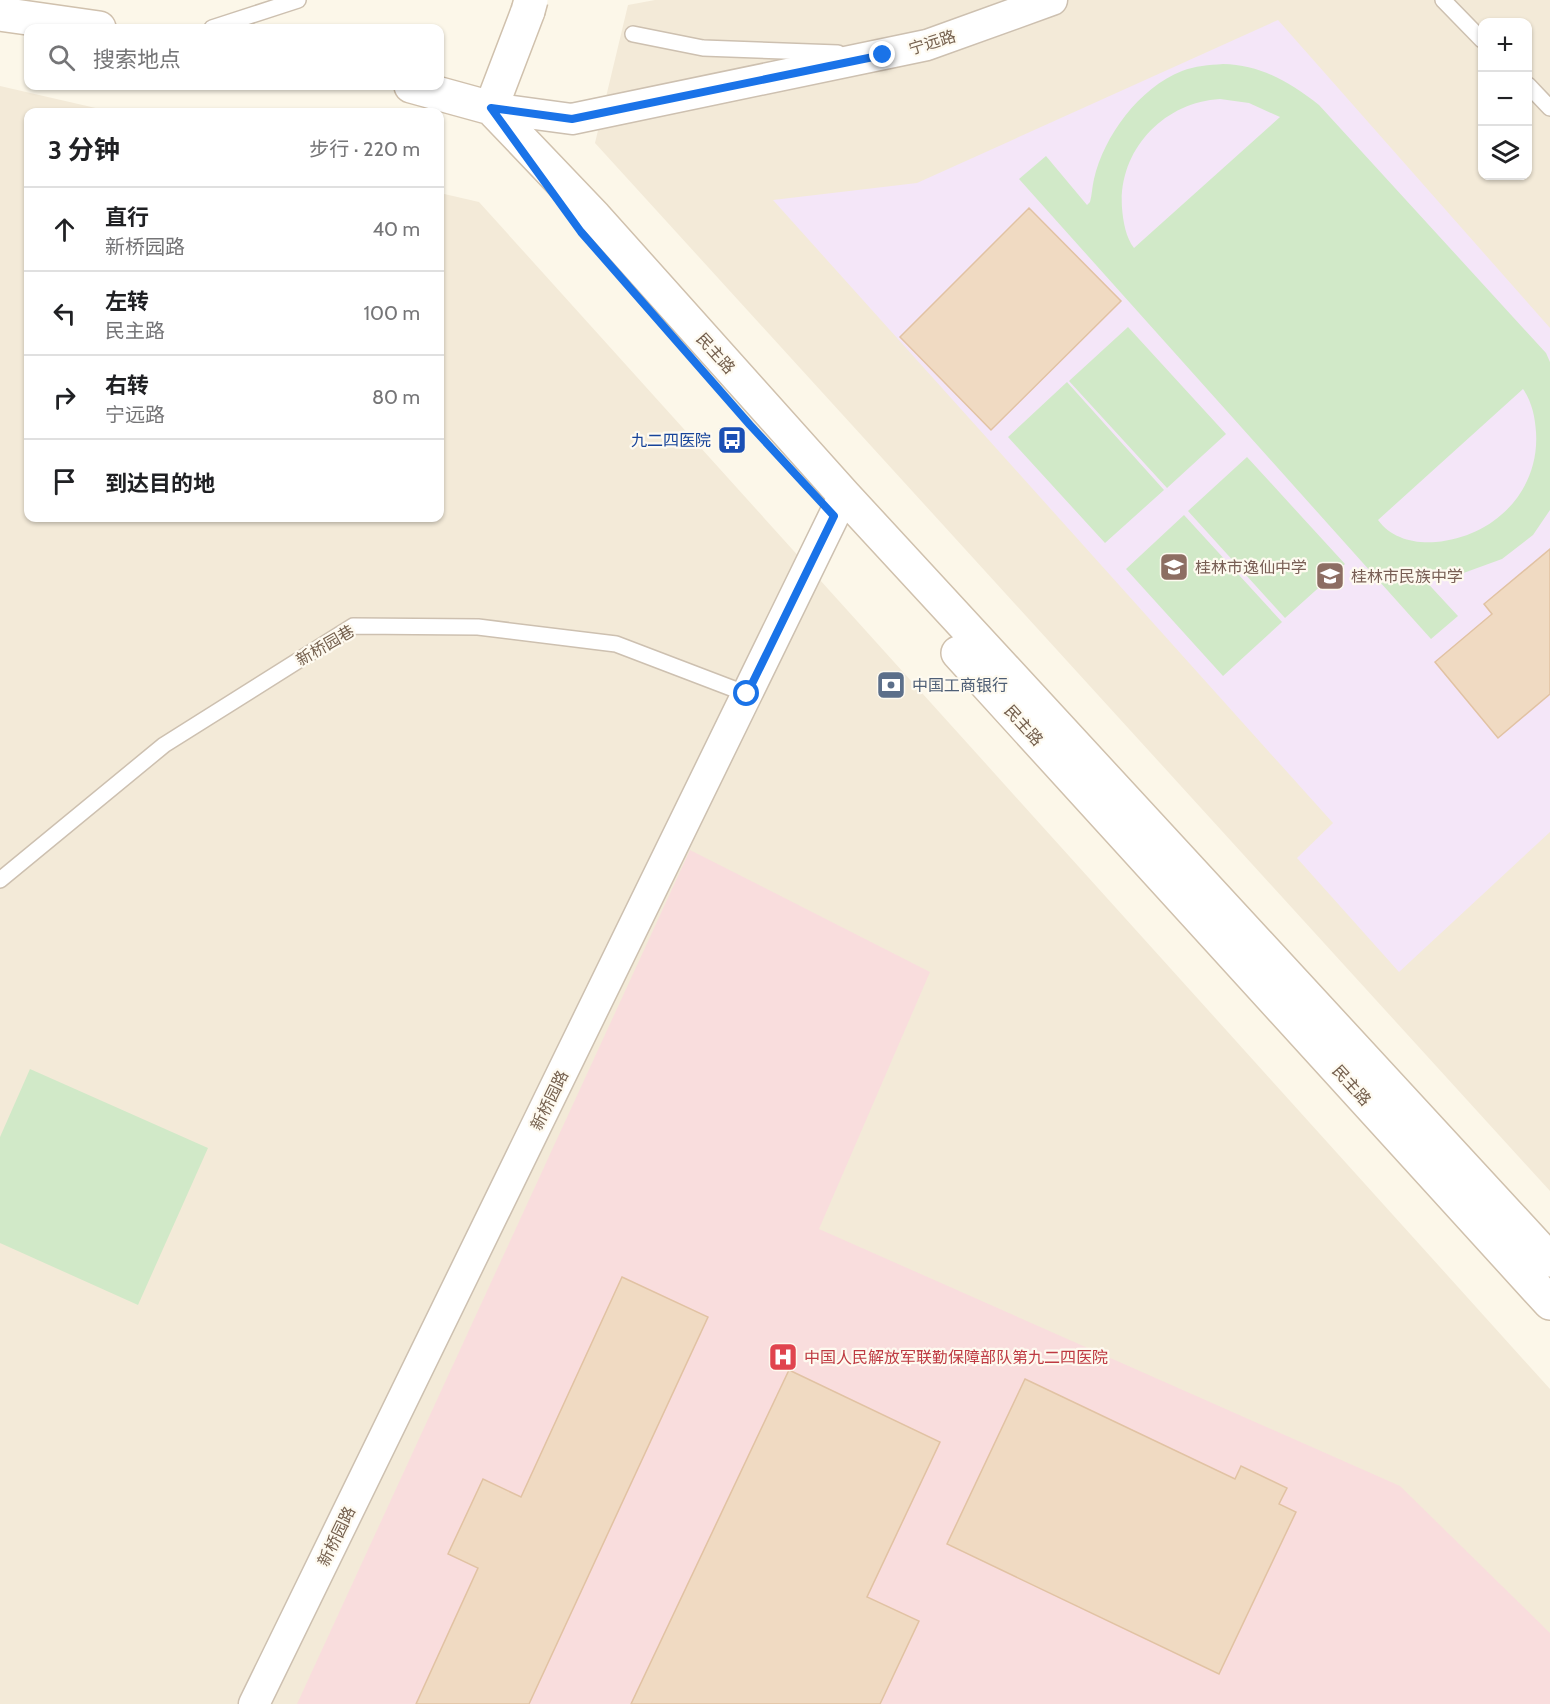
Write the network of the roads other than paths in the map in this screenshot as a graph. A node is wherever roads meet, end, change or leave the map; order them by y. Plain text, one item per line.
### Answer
1 (298, 0) edge
2 (1052, 0) edge
3 (1443, 0) edge
4 (530, 5) edge
5 (0, 14) edge
6 (71, 24) edge
7 (224, 24) edge
8 (633, 34) dead end
9 (1478, 36) edge
10 (883, 55) junction
11 (426, 90) edge
12 (1532, 91) edge
13 (491, 108) junction
14 (1550, 108) edge
15 (839, 506) junction
16 (747, 694) junction
17 (0, 880) edge
18 (1549, 1257) edge
19 (1550, 1302) edge
20 (254, 1704) edge

1 - 7 lane
2 - 10 street, 宁远路
3 - 9 lane
4 - 13 street
5 - 6 street
8 - 10 lane
10 - 13 street, 宁远路
11 - 13 street
12 - 14 lane
13 - 15 street, 民主路
15 - 16 street, 新桥园路
15 - 18 street, 民主路
15 - 19 street, 民主路
16 - 17 lane, 新桥园巷
16 - 20 street, 新桥园路

